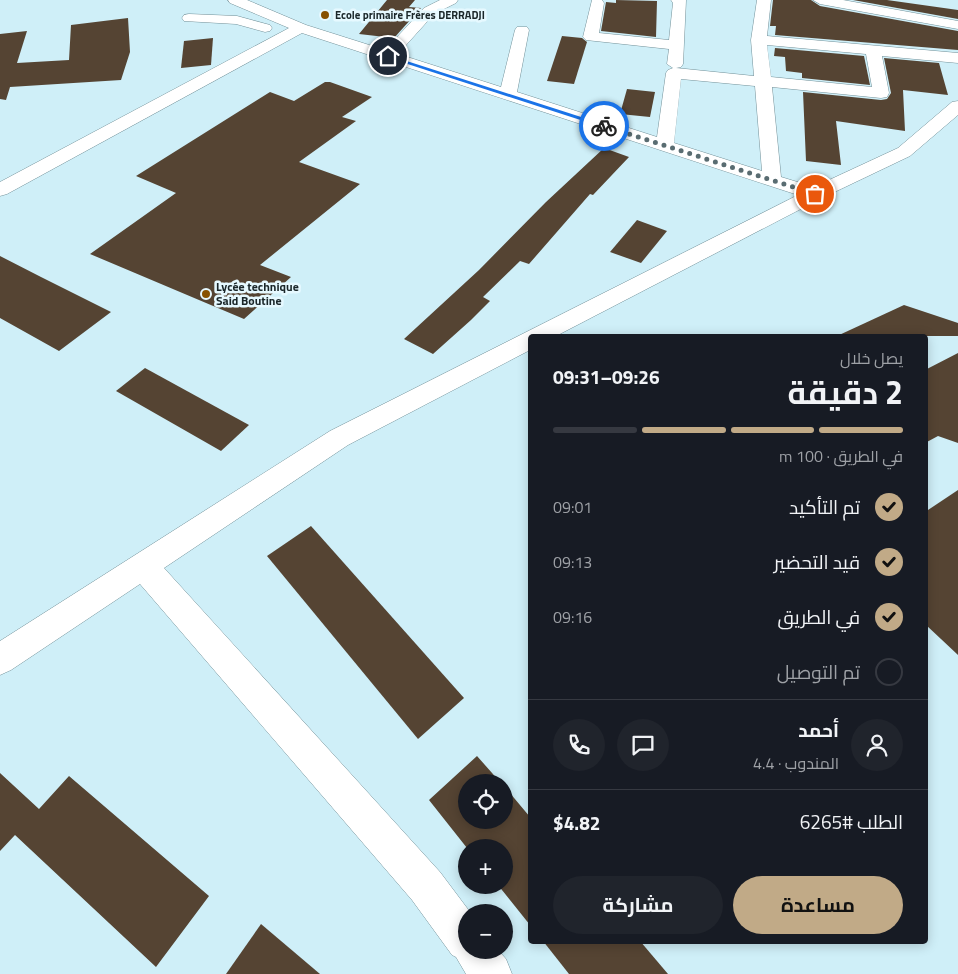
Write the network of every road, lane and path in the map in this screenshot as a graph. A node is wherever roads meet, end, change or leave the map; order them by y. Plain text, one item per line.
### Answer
1 (235, 0) edge
2 (452, 0) edge
3 (678, 0) edge
4 (764, 0) edge
5 (820, 0) edge
6 (597, 3) dead end
7 (189, 18) dead end
8 (958, 25) edge
9 (522, 30) dead end
10 (295, 32) junction
11 (759, 40) junction
12 (676, 45) junction
13 (873, 51) junction
14 (388, 56) junction
15 (958, 58) edge
16 (674, 73) junction
17 (764, 82) junction
18 (508, 95) junction
19 (958, 106) edge
20 (666, 146) junction
21 (772, 180) junction
22 (0, 190) edge
23 (815, 194) junction
24 (542, 334) edge
25 (528, 341) edge
26 (143, 566) junction
27 (0, 659) edge
28 (458, 929) edge
29 (480, 959) edge
30 (491, 974) edge

1 - 10 street
2 - 14 street
3 - 12 street
4 - 11 street
5 - 8 street
6 - 12 street
7 - 10 street
9 - 18 street
10 - 14 street
10 - 22 street
11 - 13 street
11 - 17 street
12 - 16 street
13 - 15 street
13 - 17 street
14 - 18 street
16 - 17 street
16 - 20 street
17 - 21 street
18 - 20 street
19 - 23 street
20 - 21 street
21 - 23 street
23 - 24 street
25 - 26 street
26 - 27 street
26 - 28 street
29 - 30 street

